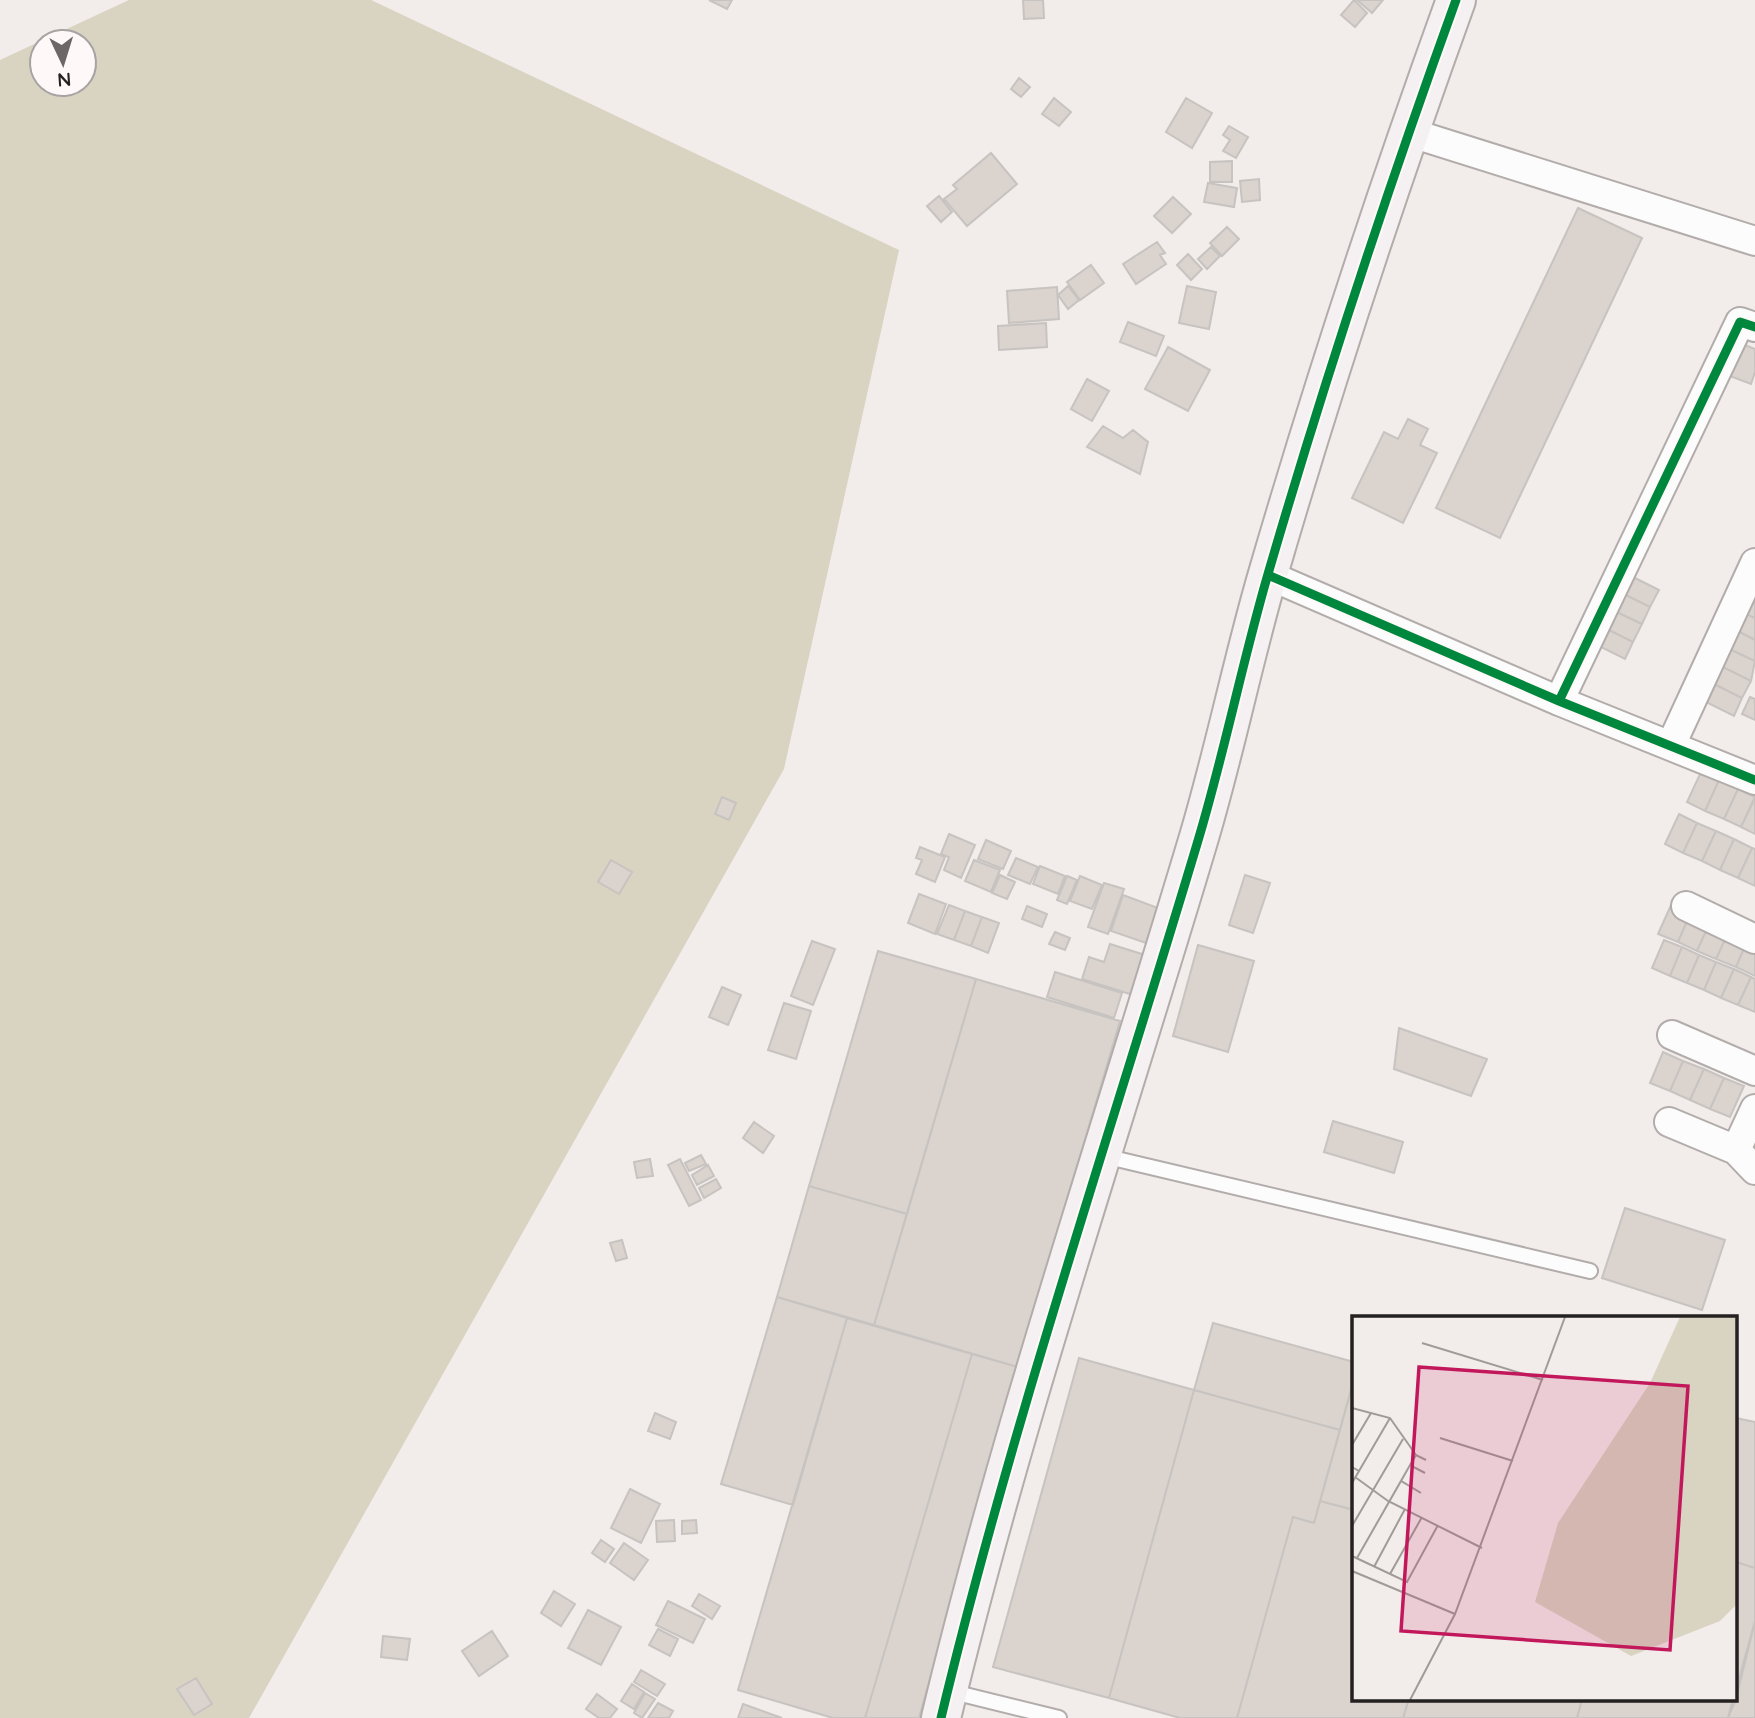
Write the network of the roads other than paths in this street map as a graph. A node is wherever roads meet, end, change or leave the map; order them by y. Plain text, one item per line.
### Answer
1 (1456, 0) edge
2 (1408, 132) junction
3 (1755, 241) edge
4 (1755, 327) edge
5 (1755, 563) edge
6 (1268, 575) junction
7 (1559, 701) junction
8 (1671, 745) junction
9 (1755, 780) edge
10 (1686, 906) dead end
11 (1755, 939) edge
12 (1672, 1035) dead end
13 (1755, 1071) edge
14 (1755, 1109) edge
15 (1669, 1122) dead end
16 (1736, 1150) junction
17 (1104, 1156) junction
18 (1755, 1170) edge
19 (1590, 1271) dead end
20 (945, 1704) edge
21 (1059, 1718) edge

1 - 2 street
2 - 3 street
2 - 6 street
4 - 7 street
5 - 8 street
6 - 7 street
6 - 17 street
7 - 8 street
8 - 9 street
10 - 11 street
12 - 13 street
14 - 16 street
15 - 16 street
16 - 18 street
17 - 19 lane
17 - 20 street
20 - 21 lane

